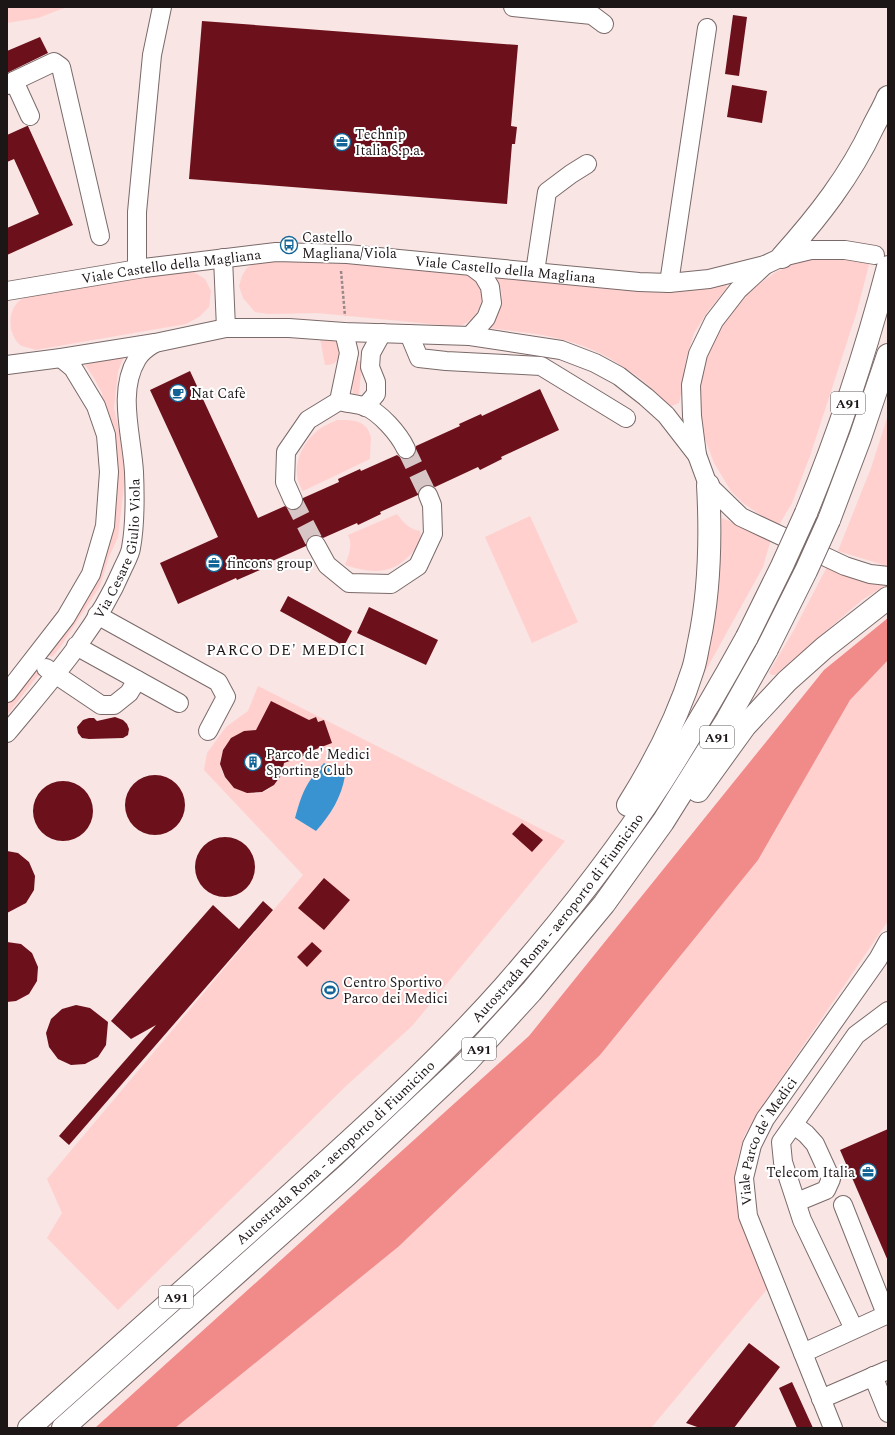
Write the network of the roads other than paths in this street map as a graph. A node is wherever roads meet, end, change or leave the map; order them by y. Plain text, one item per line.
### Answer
1 (162, 7) edge
2 (513, 7) edge
3 (604, 24) dead end
4 (707, 28) dead end
5 (11, 83) edge
6 (888, 97) edge
7 (30, 116) dead end
8 (587, 164) dead end
9 (100, 236) dead end
10 (223, 258) junction
11 (774, 261) junction
12 (882, 261) edge
13 (471, 266) junction
14 (137, 269) junction
15 (535, 272) junction
16 (668, 283) junction
17 (7, 291) edge
18 (226, 328) junction
19 (343, 332) junction
20 (382, 333) junction
21 (409, 334) junction
22 (470, 336) junction
23 (155, 343) junction
24 (888, 355) edge
25 (61, 358) junction
26 (7, 365) edge
27 (339, 401) junction
28 (365, 407) junction
29 (626, 418) dead end
30 (406, 449) tunnel mouth
31 (697, 455) junction
32 (708, 485) junction
33 (428, 495) tunnel mouth
34 (294, 500) tunnel mouth
35 (316, 544) tunnel mouth
36 (888, 576) edge
37 (888, 598) edge
38 (97, 615) junction
39 (76, 646) junction
40 (34, 659) junction
41 (55, 675) junction
42 (137, 680) junction
43 (7, 693) edge
44 (179, 703) dead end
45 (208, 731) dead end
46 (7, 733) edge
47 (663, 822) junction
48 (602, 867) junction
49 (888, 941) edge
50 (888, 1011) edge
51 (794, 1125) junction
52 (797, 1202) junction
53 (843, 1205) dead end
54 (887, 1314) edge
55 (854, 1329) junction
56 (803, 1353) junction
57 (880, 1373) edge
58 (821, 1399) junction
59 (888, 1413) edge
60 (29, 1428) edge
61 (63, 1428) edge
62 (833, 1428) edge

1 - 14 street
2 - 3 street
4 - 16 street
5 - 7 street
5 - 9 street
6 - 11 highway
8 - 15 street
10 - 13 street, Viale Castello della Magliana
10 - 14 street, Viale Castello della Magliana
10 - 18 street
11 - 12 street, Viale Castello della Magliana
11 - 16 street, Viale Castello della Magliana
11 - 31 street
12 - 48 highway, Autostrada Roma - aeroporto di Fiumicino / A91, bridge
13 - 15 street, Viale Castello della Magliana
13 - 22 street
14 - 17 street, Viale Castello della Magliana
15 - 16 street, Viale Castello della Magliana
18 - 19 street
18 - 23 street
19 - 20 street
19 - 27 street
20 - 21 street
20 - 28 street
21 - 22 street
21 - 29 street
22 - 31 street
23 - 25 street
23 - 38 street, Via Cesare Giulio Viola
24 - 47 highway, Autostrada Roma - aeroporto di Fiumicino / A91, bridge
25 - 26 street
25 - 40 street, Via Cesare Giulio Viola
27 - 28 street
27 - 34 street
28 - 30 street
31 - 32 street
32 - 36 street
32 - 48 highway
33 - 35 street
37 - 47 highway
38 - 39 street, Via Cesare Giulio Viola
38 - 45 street
39 - 41 street, Via Cesare Giulio Viola
39 - 42 street
40 - 41 street
40 - 43 street, Via Cesare Giulio Viola
41 - 42 street
41 - 46 street, Via Cesare Giulio Viola
42 - 44 street
47 - 61 highway, Autostrada Roma - aeroporto di Fiumicino / A91
48 - 60 highway, Autostrada Roma - aeroporto di Fiumicino / A91
49 - 56 street, Viale Parco de' Medici
50 - 51 street
51 - 52 street
51 - 52 street
52 - 55 street
53 - 54 street
54 - 55 street
55 - 56 street
56 - 58 street, Viale Parco de' Medici
57 - 58 street
57 - 59 street
58 - 62 street, Viale Parco de' Medici

